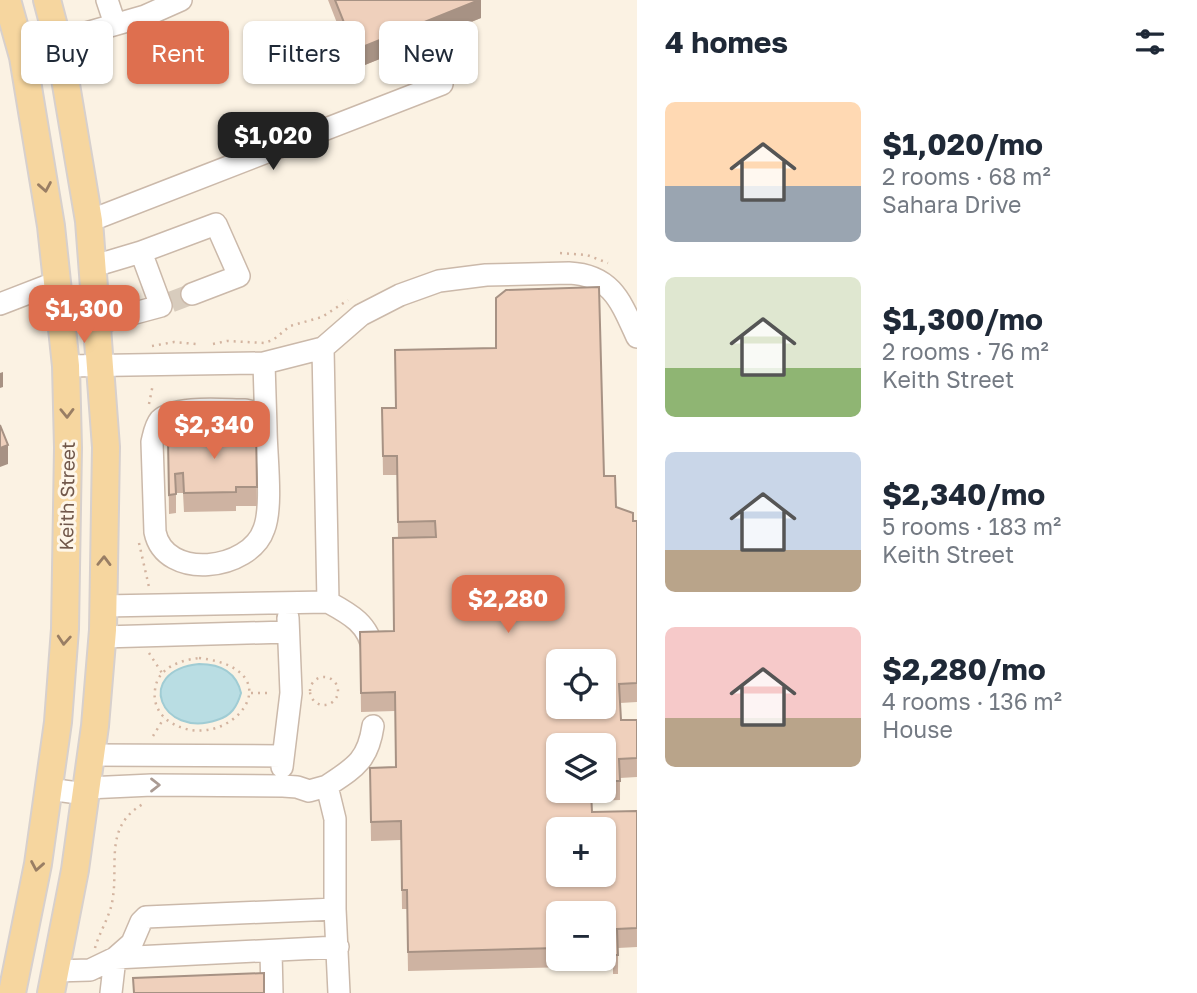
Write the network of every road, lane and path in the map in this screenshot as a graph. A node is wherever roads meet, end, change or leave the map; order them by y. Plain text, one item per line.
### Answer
1 (107, 0) edge
2 (181, 0) edge
3 (31, 3) edge
4 (44, 21) edge
5 (115, 24) joint
6 (65, 84) edge
7 (439, 84) edge
8 (36, 134) junction
9 (89, 221) junction
10 (141, 252) junction
11 (93, 262) junction
12 (57, 282) junction
13 (192, 294) tunnel mouth
14 (0, 304) edge
15 (98, 323) junction
16 (637, 337) edge
17 (323, 348) junction
18 (264, 363) junction
19 (66, 366) junction
20 (102, 366) junction
21 (265, 428) junction
22 (67, 485) junction
23 (287, 602) junction
24 (328, 602) junction
25 (103, 624) junction
26 (288, 632) junction
27 (373, 651) edge
28 (322, 705) joint
29 (164, 718) junction
30 (373, 726) dead end
31 (91, 755) junction
32 (149, 755) junction
33 (282, 756) junction
34 (152, 785) junction
35 (283, 786) junction
36 (327, 786) junction
37 (48, 789) junction
38 (86, 791) junction
39 (335, 909) junction
40 (338, 947) junction
41 (271, 952) junction
42 (115, 958) junction
43 (90, 970) junction
44 (54, 973) edge
45 (12, 993) edge
46 (24, 993) edge
47 (111, 993) edge
48 (272, 993) edge
49 (340, 993) edge

1 - 5 street
2 - 5 street
3 - 4 main road, Keith Street
3 - 8 main road, Keith Street
6 - 9 main road, Keith Street
7 - 9 street
8 - 11 main road
8 -> 12 main road, Keith Street
9 - 11 main road, Keith Street
10 - 11 street
10 - 13 street
10 - 15 street
11 - 15 main road, Keith Street
12 - 14 street
12 - 19 main road, Keith Street
15 - 20 main road, Keith Street
16 - 17 street
17 - 18 street
17 - 24 street
18 - 20 street
18 - 21 street
19 - 20 street
19 -> 22 main road, Keith Street
25 -> 20 main road, Keith Street
21 - 21 street
22 - 25 main road
22 -> 37 main road, Keith Street
23 - 24 street
23 - 25 street
23 - 26 street
24 - 27 street
25 - 26 street
25 - 31 main road, Keith Street
26 - 33 street
28 - 28 path
29 - 29 path
29 - 32 path
30 - 36 street
31 - 32 street
31 - 38 main road, Keith Street
32 - 33 street
33 - 35 street
34 -> 35 street
34 - 38 street
34 - 43 path
35 - 36 street
36 - 39 street
37 - 38 street
37 -> 45 main road, Keith Street
38 - 44 main road, Keith Street
39 - 40 street
39 - 42 street
40 - 41 street
40 - 49 street
41 - 42 street
41 - 48 street
42 - 43 street
42 - 47 street
43 - 44 street
44 - 46 main road

